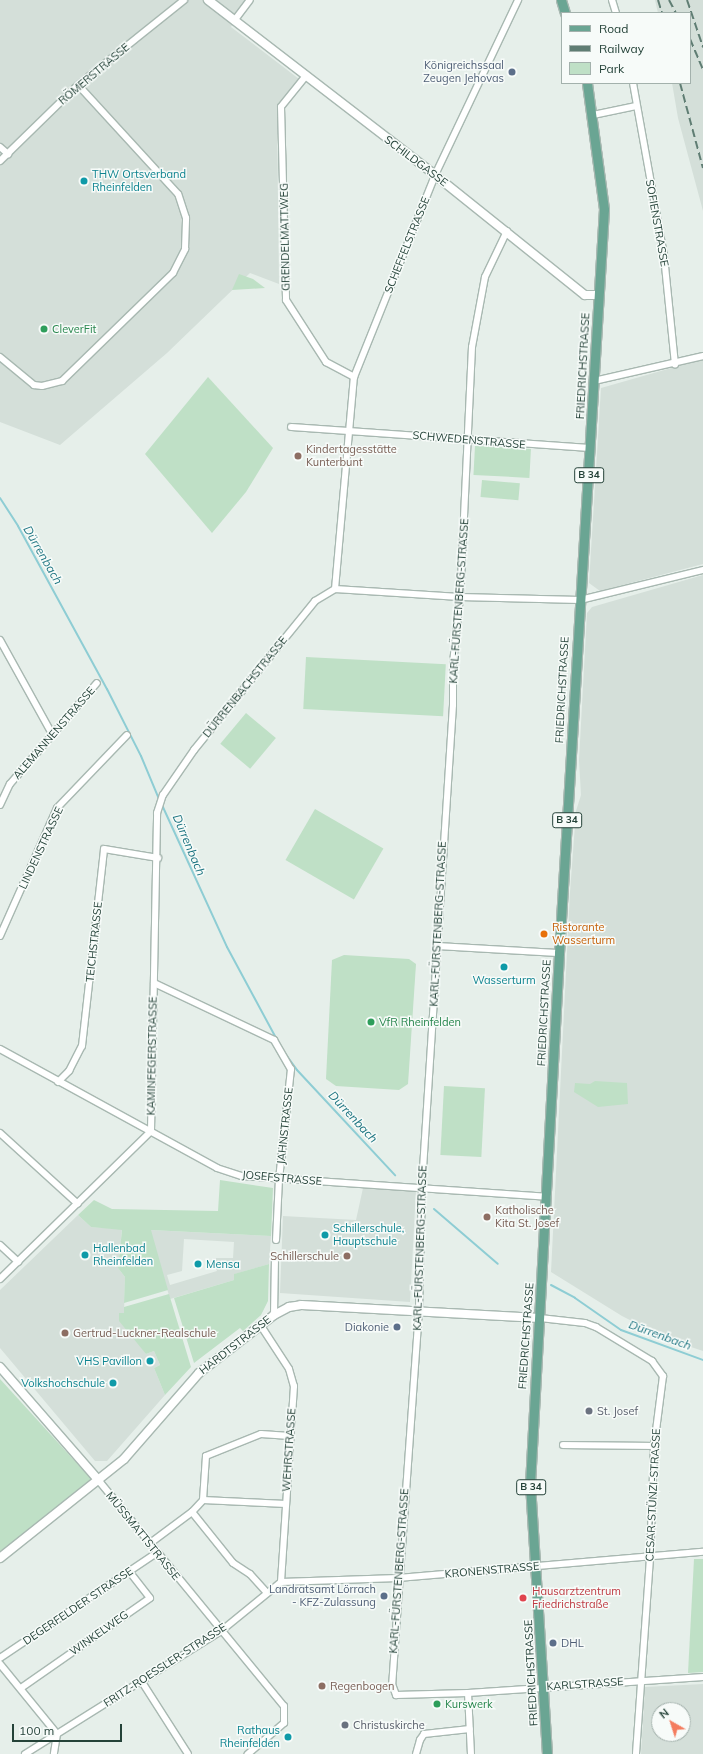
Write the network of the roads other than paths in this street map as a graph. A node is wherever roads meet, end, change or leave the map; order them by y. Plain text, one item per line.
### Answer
1 (184, 0) edge
2 (208, 0) edge
3 (250, 0) edge
4 (518, 0) edge
5 (561, 0) edge
6 (612, 0) edge
7 (565, 12) edge
8 (616, 12) edge
9 (234, 21) junction
10 (305, 77) junction
11 (587, 84) edge
12 (632, 84) edge
13 (78, 85) junction
14 (636, 106) junction
15 (592, 115) junction
16 (0, 147) edge
17 (8, 154) junction
18 (0, 161) edge
19 (435, 175) junction
20 (507, 232) junction
21 (598, 295) junction
22 (703, 356) edge
23 (0, 357) edge
24 (675, 364) junction
25 (354, 377) junction
26 (594, 381) junction
27 (292, 428) dead end
28 (348, 431) junction
29 (468, 441) junction
30 (590, 448) junction
31 (703, 570) edge
32 (335, 589) junction
33 (460, 597) junction
34 (580, 600) junction
35 (0, 640) edge
36 (97, 683) dead end
37 (52, 734) junction
38 (127, 735) dead end
39 (163, 794) joint
40 (0, 805) edge
41 (158, 858) junction
42 (0, 936) edge
43 (436, 946) junction
44 (559, 953) junction
45 (154, 983) junction
46 (0, 1049) edge
47 (58, 1082) junction
48 (151, 1131) junction
49 (0, 1133) edge
50 (279, 1179) junction
51 (422, 1187) junction
52 (547, 1197) junction
53 (78, 1204) junction
54 (276, 1240) dead end
55 (0, 1245) edge
56 (275, 1260) dead end
57 (18, 1262) junction
58 (0, 1279) edge
59 (418, 1310) junction
60 (274, 1315) junction
61 (540, 1318) junction
62 (261, 1326) junction
63 (0, 1367) edge
64 (290, 1436) junction
65 (563, 1445) dead end
66 (654, 1446) junction
67 (98, 1481) junction
68 (203, 1500) junction
69 (286, 1504) junction
70 (192, 1512) junction
71 (149, 1544) junction
72 (703, 1552) edge
73 (156, 1553) junction
74 (0, 1558) edge
75 (650, 1558) junction
76 (536, 1566) junction
77 (130, 1572) junction
78 (398, 1578) junction
79 (280, 1582) junction
80 (267, 1593) junction
81 (221, 1631) junction
82 (0, 1658) edge
83 (0, 1664) edge
84 (703, 1676) edge
85 (641, 1680) junction
86 (142, 1682) junction
87 (545, 1687) junction
88 (21, 1688) junction
89 (468, 1693) junction
90 (396, 1695) joint
91 (470, 1729) junction
92 (57, 1734) junction
93 (25, 1754) edge
94 (54, 1754) edge
95 (188, 1754) edge
96 (248, 1754) edge
97 (416, 1754) edge
98 (470, 1754) edge
99 (547, 1754) edge
100 (636, 1754) edge

1 - 13 street, RÖMERSTRASSE
2 - 9 street, SCHILDGASSE
3 - 9 street
4 - 19 street, SCHEFFELSTRASSE
5 - 7 main road
6 - 8 street
9 - 10 street, SCHILDGASSE
10 - 19 street, SCHILDGASSE
10 - 25 street, GRENDELMATTWEG
11 - 15 main road, FRIEDRICHSTRASSE / B 34
12 - 14 street, SOFIENSTRASSE
13 - 17 street, RÖMERSTRASSE
13 - 23 street
14 - 15 street
14 - 24 street, SOFIENSTRASSE
15 - 21 main road, FRIEDRICHSTRASSE / B 34
16 - 17 street
17 - 18 street, RÖMERSTRASSE
19 - 20 street, SCHILDGASSE
19 - 25 street, SCHEFFELSTRASSE
20 - 21 street, SCHILDGASSE
20 - 29 street, KARL-FÜRSTENBERG-STRASSE
21 - 26 main road, FRIEDRICHSTRASSE / B 34
22 - 24 street
24 - 26 street
25 - 28 street, SCHEFFELSTRASSE
26 - 30 main road, FRIEDRICHSTRASSE / B 34
27 - 28 street
28 - 29 street, SCHWEDENSTRASSE
28 - 32 street, SCHEFFELSTRASSE
29 - 30 street, SCHWEDENSTRASSE
29 - 33 street, KARL-FÜRSTENBERG-STRASSE
30 - 34 main road, FRIEDRICHSTRASSE / B 34
31 - 34 street
32 - 33 street
32 - 39 street, DÜRRENBACHSTRASSE
33 - 34 street
33 - 43 street, KARL-FÜRSTENBERG-STRASSE
34 - 44 main road, FRIEDRICHSTRASSE / B 34
35 - 37 street
36 - 37 street, ALEMANNENSTRASSE
37 - 40 street, ALEMANNENSTRASSE
38 - 42 street, LINDENSTRASSE
39 - 41 street, KAMINFEGERSTRASSE
41 - 45 street, KAMINFEGERSTRASSE
41 - 47 street, TEICHSTRASSE
43 - 44 street
43 - 51 street, KARL-FÜRSTENBERG-STRASSE
44 - 52 main road, FRIEDRICHSTRASSE / B 34
45 - 48 street, KAMINFEGERSTRASSE
45 - 50 street, JAHNSTRASSE
46 - 47 street, JOSEFSTRASSE
47 - 48 street, JOSEFSTRASSE
48 - 50 street, JOSEFSTRASSE
48 - 53 street, KAMINFEGERSTRASSE
49 - 53 street
50 - 51 street, JOSEFSTRASSE
50 - 54 street, JAHNSTRASSE
51 - 52 street, JOSEFSTRASSE
51 - 59 street, KARL-FÜRSTENBERG-STRASSE
52 - 61 main road, FRIEDRICHSTRASSE / B 34
53 - 57 street, KAMINFEGERSTRASSE
55 - 57 street
56 - 60 street
57 - 58 street, KAMINFEGERSTRASSE
59 - 60 street, HARDTSTRASSE
59 - 61 street, HARDTSTRASSE
59 - 78 street, KARL-FÜRSTENBERG-STRASSE
60 - 62 street, HARDTSTRASSE
61 - 66 street, CESAR-STÜNZI-STRASSE
61 - 76 main road, FRIEDRICHSTRASSE / B 34
62 - 64 street, WEHRSTRASSE
62 - 67 street, HARDTSTRASSE
63 - 67 street, MÜSSMATTSTRASSE
64 - 68 street
64 - 69 street, WEHRSTRASSE
65 - 66 street
66 - 75 street, CESAR-STÜNZI-STRASSE
67 - 71 street, MÜSSMATTSTRASSE
67 - 74 street, HARDTSTRASSE
68 - 69 street
68 - 70 street
69 - 79 street, WEHRSTRASSE
70 - 71 street
70 - 80 street
71 - 73 street, MÜSSMATTSTRASSE
72 - 75 street, KRONENSTRASSE
73 - 77 street, DEGERFELDER STRASSE
73 - 81 street, MÜSSMATTSTRASSE
75 - 76 street, KRONENSTRASSE
75 - 85 street, CESAR-STÜNZI-STRASSE
76 - 78 street, KRONENSTRASSE
76 - 87 main road, FRIEDRICHSTRASSE / B 34
77 - 82 street, DEGERFELDER STRASSE
77 - 88 street, WINKELWEG
78 - 79 street, KRONENSTRASSE
78 - 90 street, KARL-FÜRSTENBERG-STRASSE
79 - 80 street, FRITZ-ROESSLER-STRASSE
80 - 81 street, FRITZ-ROESSLER-STRASSE
81 - 86 street, FRITZ-ROESSLER-STRASSE
81 - 96 street, MÜSSMATTSTRASSE
83 - 88 street
84 - 85 street, KARLSTRASSE
85 - 87 street, KARLSTRASSE
85 - 100 street, CESAR-STÜNZI-STRASSE
86 - 92 street, FRITZ-ROESSLER-STRASSE
86 - 95 street
87 - 89 street, KARLSTRASSE
87 - 99 main road, FRIEDRICHSTRASSE / B 34
88 - 92 street
89 - 90 street, KARLSTRASSE
89 - 91 street
91 - 97 street
91 - 98 street
92 - 93 street, FRITZ-ROESSLER-STRASSE
92 - 94 street

